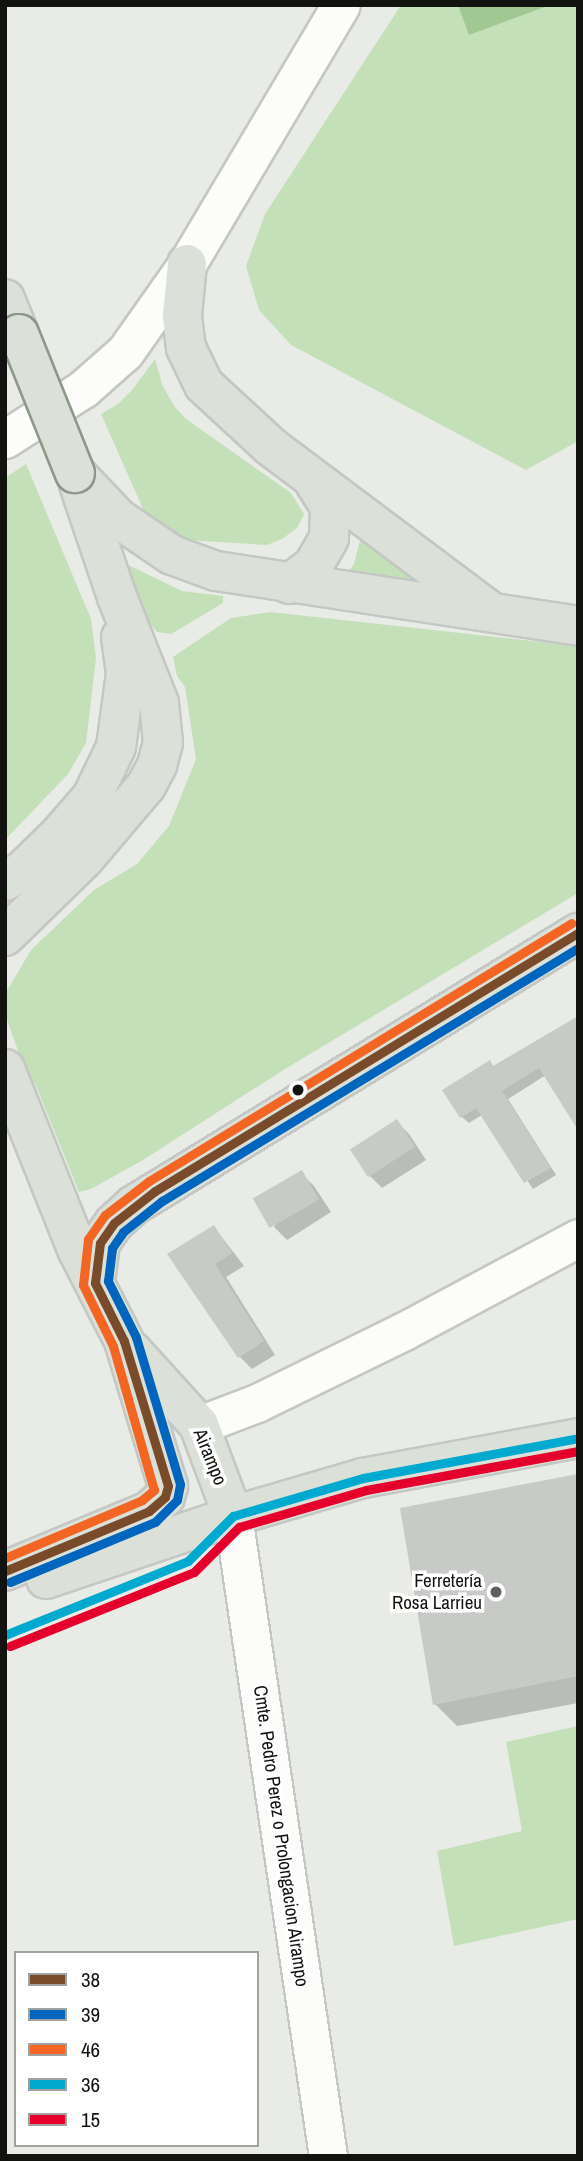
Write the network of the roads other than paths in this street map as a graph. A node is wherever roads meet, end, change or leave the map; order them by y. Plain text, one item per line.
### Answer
1 (341, 5) edge
2 (187, 264) junction
3 (5, 299) edge
4 (5, 439) edge
5 (75, 473) junction
6 (312, 480) junction
7 (289, 584) junction
8 (117, 597) junction
9 (496, 615) junction
10 (578, 626) edge
11 (5, 881) edge
12 (578, 933) edge
13 (5, 936) edge
14 (7, 1075) edge
15 (578, 1238) edge
16 (95, 1283) junction
17 (124, 1341) junction
18 (199, 1425) junction
19 (578, 1438) edge
20 (233, 1516) junction
21 (5, 1571) edge
22 (5, 1593) edge
23 (328, 2156) edge

1 - 2 street
2 - 4 street
2 - 6 main road
3 - 5 main road, bridge
5 - 7 main road
5 - 8 main road
6 - 7 main road
6 - 9 main road
7 - 9 main road
8 - 11 main road
8 - 13 main road
9 - 10 main road
12 - 16 main road
14 - 16 main road, Airampo
15 - 18 street
16 - 17 main road, Airampo
17 - 18 main road, Airampo
17 - 21 main road, Airampo
18 - 20 main road, Airampo
19 - 20 main road
20 - 22 main road
20 - 23 street, Cmte. Pedro Perez o Prolongacion Airampo

